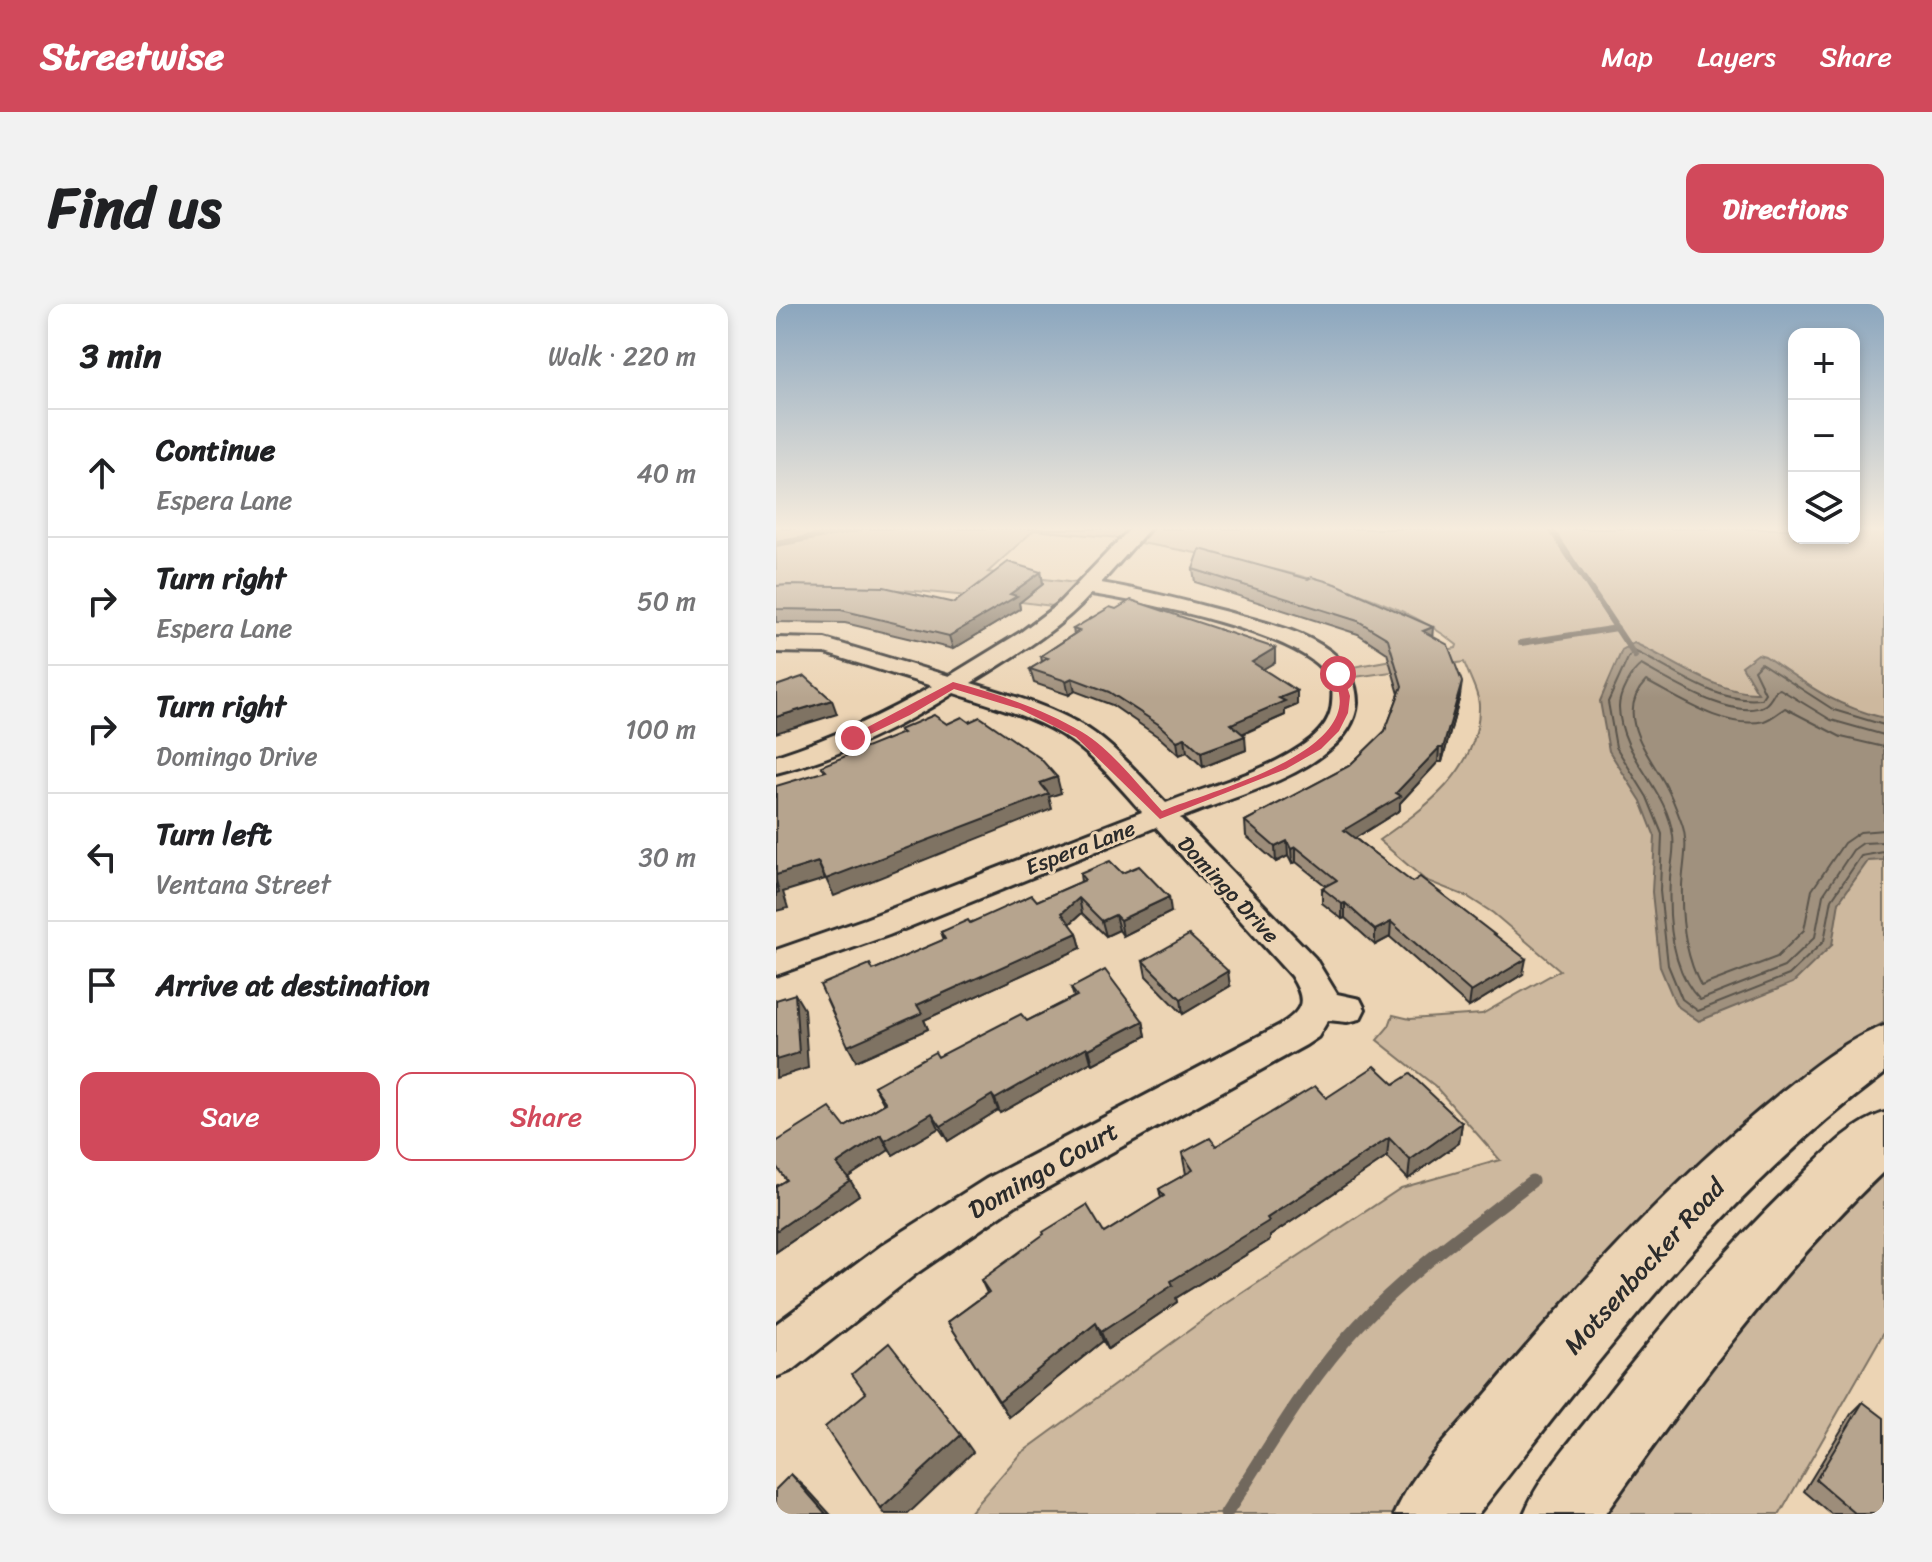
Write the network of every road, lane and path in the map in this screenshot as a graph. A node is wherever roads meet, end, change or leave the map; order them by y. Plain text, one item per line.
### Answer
1 (1087, 587) joint
2 (776, 645) edge
3 (953, 685) junction
4 (776, 765) edge
5 (1160, 815) junction
6 (776, 963) edge
7 (1333, 1007) joint
8 (1884, 1046) edge
9 (1884, 1136) edge
10 (776, 1353) edge
11 (1432, 1514) edge
12 (1561, 1514) edge

1 - 3 street
1 - 5 street, Espera Lane
2 - 3 street, Domingo Drive
3 - 4 street
3 - 5 street, Domingo Drive
5 - 6 street, Espera Lane
5 - 7 street, Domingo Drive
7 - 10 street, Domingo Court
8 - 11 main road, Motsenbocker Road
9 - 12 main road

